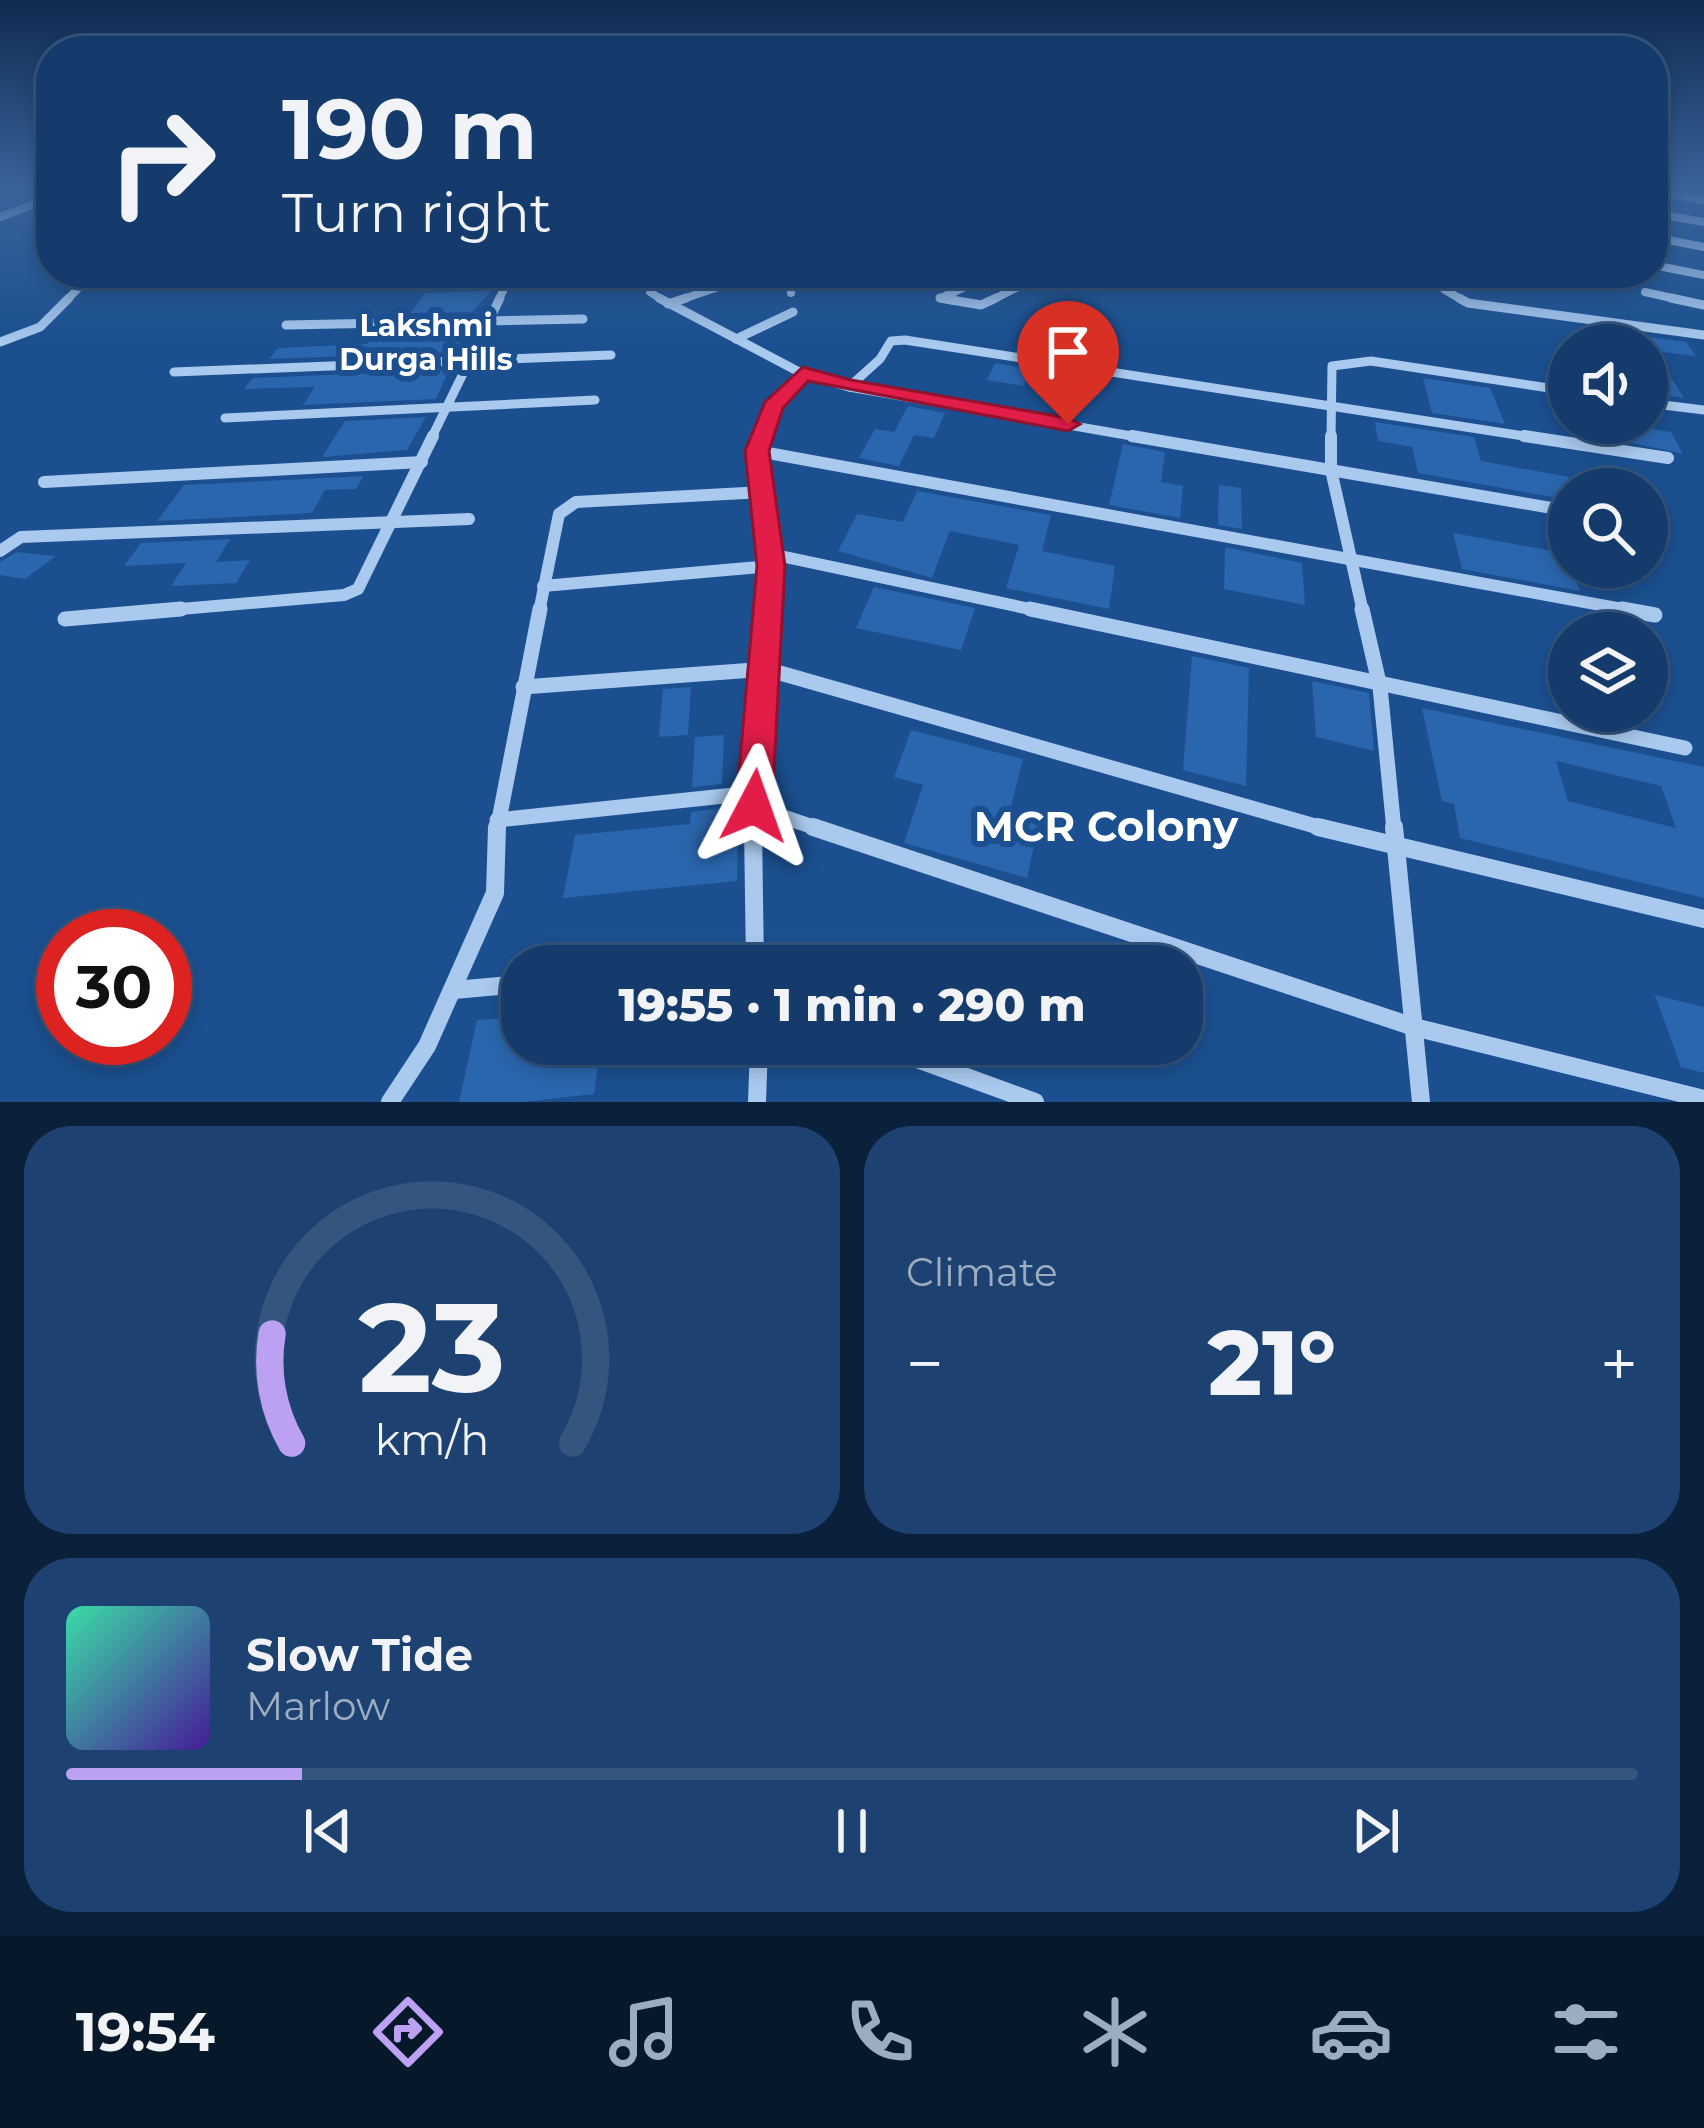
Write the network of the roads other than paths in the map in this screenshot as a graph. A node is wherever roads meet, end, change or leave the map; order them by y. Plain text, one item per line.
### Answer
1 (1668, 268) edge
2 (1704, 275) edge
3 (78, 288) edge
4 (505, 288) edge
5 (650, 288) edge
6 (715, 288) edge
7 (791, 288) edge
8 (962, 288) edge
9 (1016, 288) edge
10 (1443, 288) edge
11 (1645, 292) dead end
12 (791, 293) dead end
13 (668, 304) junction
14 (1704, 305) edge
15 (793, 312) dead end
16 (583, 319) dead end
17 (488, 323) junction
18 (286, 325) dead end
19 (1704, 335) edge
20 (736, 339) junction
21 (0, 342) edge
22 (611, 355) dead end
23 (468, 362) junction
24 (174, 372) dead end
25 (803, 374) junction
26 (849, 386) junction
27 (1548, 388) edge
28 (595, 400) dead end
29 (1330, 405) junction
30 (1668, 406) edge
31 (446, 409) junction
32 (1704, 410) edge
33 (226, 418) dead end
34 (757, 451) junction
35 (1668, 458) dead end
36 (422, 462) junction
37 (1331, 470) junction
38 (44, 482) dead end
39 (764, 491) junction
40 (1548, 507) edge
41 (469, 519) dead end
42 (393, 523) junction
43 (0, 551) edge
44 (771, 560) junction
45 (1354, 561) junction
46 (543, 586) junction
47 (1638, 612) edge
48 (65, 619) dead end
49 (766, 669) junction
50 (523, 687) junction
51 (1380, 687) junction
52 (1684, 748) dead end
53 (754, 800) junction
54 (497, 820) junction
55 (1396, 849) junction
56 (1704, 919) edge
57 (755, 945) edge
58 (501, 986) edge
59 (454, 990) junction
60 (1414, 1027) junction
61 (758, 1065) edge
62 (934, 1065) edge
63 (1704, 1099) edge
64 (390, 1102) edge
65 (757, 1102) edge
66 (1035, 1102) edge
67 (1421, 1102) edge

1 - 2 street
3 - 21 street
4 - 17 street
5 - 13 street
6 - 13 street
7 - 12 street
8 - 9 street
10 - 19 street
11 - 14 street
13 - 20 street
15 - 20 street
16 - 17 street
17 - 18 street
17 - 23 street
20 - 25 street
22 - 23 street
23 - 24 street
23 - 31 street
25 - 26 street
25 - 34 street
26 - 29 street
26 - 37 street
27 - 29 street
28 - 31 street
29 - 35 street
29 - 37 street
30 - 32 street
31 - 33 street
31 - 36 street
34 - 39 street
34 - 45 street
36 - 38 street
36 - 42 street
37 - 40 street
37 - 45 street
39 - 44 street
39 - 46 street
41 - 42 street
42 - 43 street
42 - 48 street
44 - 46 street
44 - 49 street
44 - 51 street
45 - 47 street
45 - 51 street
46 - 50 street
49 - 50 street
49 - 53 street
49 - 55 street
50 - 54 street
51 - 52 street
51 - 55 street
53 - 54 street
53 - 57 street
53 - 60 street
54 - 59 street
55 - 56 street
55 - 60 street
58 - 59 street
59 - 64 street
60 - 63 street
60 - 67 street
61 - 65 street
62 - 66 street

